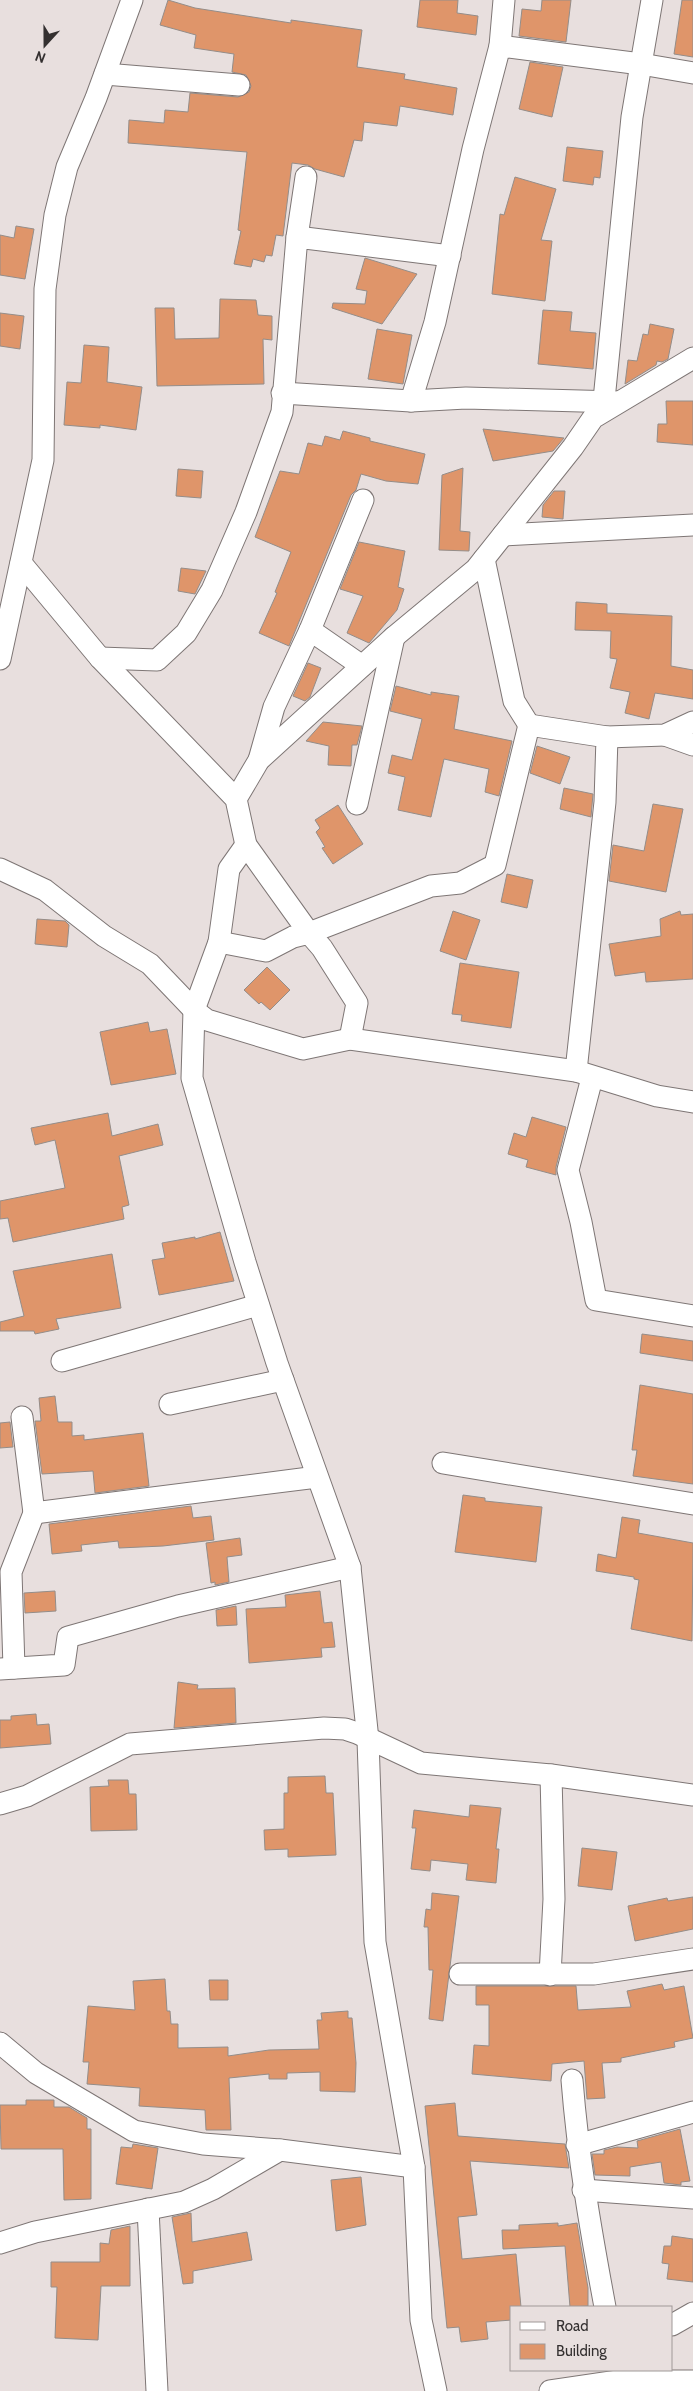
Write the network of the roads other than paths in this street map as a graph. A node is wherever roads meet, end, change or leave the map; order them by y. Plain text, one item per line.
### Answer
1 (132, 0) edge
2 (504, 0) edge
3 (652, 0) edge
4 (500, 46) junction
5 (641, 64) junction
6 (693, 73) edge
7 (105, 74) junction
8 (239, 85) dead end
9 (306, 177) dead end
10 (297, 237) junction
11 (450, 256) junction
12 (690, 364) edge
13 (282, 393) junction
14 (411, 401) junction
15 (612, 402) junction
16 (363, 500) dead end
17 (693, 525) edge
18 (503, 535) junction
19 (484, 559) junction
20 (21, 563) junction
21 (5, 609) edge
22 (310, 630) junction
23 (394, 637) junction
24 (100, 658) junction
25 (0, 659) edge
26 (362, 666) junction
27 (693, 722) edge
28 (529, 724) junction
29 (665, 735) junction
30 (607, 737) junction
31 (693, 745) edge
32 (259, 760) junction
33 (236, 799) junction
34 (357, 804) dead end
35 (246, 845) junction
36 (0, 869) edge
37 (310, 933) junction
38 (219, 942) junction
39 (194, 1010) junction
40 (350, 1039) junction
41 (584, 1075) junction
42 (693, 1102) edge
43 (258, 1305) junction
44 (693, 1316) edge
45 (62, 1361) dead end
46 (282, 1380) junction
47 (170, 1404) dead end
48 (22, 1416) dead end
49 (443, 1463) dead end
50 (317, 1477) junction
51 (693, 1504) edge
52 (34, 1513) junction
53 (350, 1567) junction
54 (7, 1668) edge
55 (368, 1740) junction
56 (551, 1775) junction
57 (692, 1792) edge
58 (0, 1804) edge
59 (693, 1959) edge
60 (460, 1974) dead end
61 (550, 1975) junction
62 (0, 2043) edge
63 (572, 2080) dead end
64 (693, 2112) edge
65 (577, 2145) junction
66 (280, 2150) junction
67 (414, 2168) junction
68 (583, 2190) junction
69 (693, 2198) edge
70 (148, 2209) junction
71 (0, 2243) edge
72 (605, 2306) edge
73 (693, 2313) edge
74 (673, 2324) edge
75 (618, 2381) edge
76 (693, 2381) edge
77 (157, 2391) edge
78 (436, 2391) edge
79 (550, 2391) edge

1 - 7 street
2 - 4 street
3 - 5 street
4 - 5 street
4 - 11 street
5 - 6 street
5 - 15 street
7 - 8 street
7 - 20 street
9 - 10 street
10 - 11 street
10 - 13 street
11 - 14 street
12 - 15 street
13 - 14 street
13 - 24 street
14 - 15 street
15 - 18 street
16 - 22 street
17 - 18 street
18 - 19 street
19 - 23 street
19 - 28 street
20 - 21 street
20 - 24 street
21 - 25 street
22 - 26 street
22 - 32 street
23 - 26 street
23 - 34 street
24 - 33 street
26 - 32 street
27 - 29 street
28 - 30 street
28 - 37 street
29 - 30 street
29 - 31 street
30 - 41 street
32 - 33 street
33 - 35 street
35 - 37 street
35 - 38 street
36 - 39 street
37 - 38 street
37 - 40 street
38 - 39 street
39 - 40 street
39 - 43 street
40 - 41 street
41 - 42 street
41 - 44 street
43 - 45 street
43 - 46 street
46 - 47 street
46 - 50 street
48 - 52 street
49 - 51 street
50 - 52 street
50 - 53 street
52 - 54 street
53 - 54 street
53 - 55 street
55 - 56 street
55 - 58 street
55 - 67 street
56 - 57 street
56 - 61 street
59 - 61 street
60 - 61 street
62 - 66 street
63 - 65 street
64 - 65 street
65 - 68 street
66 - 67 street
66 - 70 street
67 - 78 street
68 - 69 street
68 - 72 street
70 - 71 street
70 - 77 street
73 - 74 street
75 - 76 street
75 - 79 street

